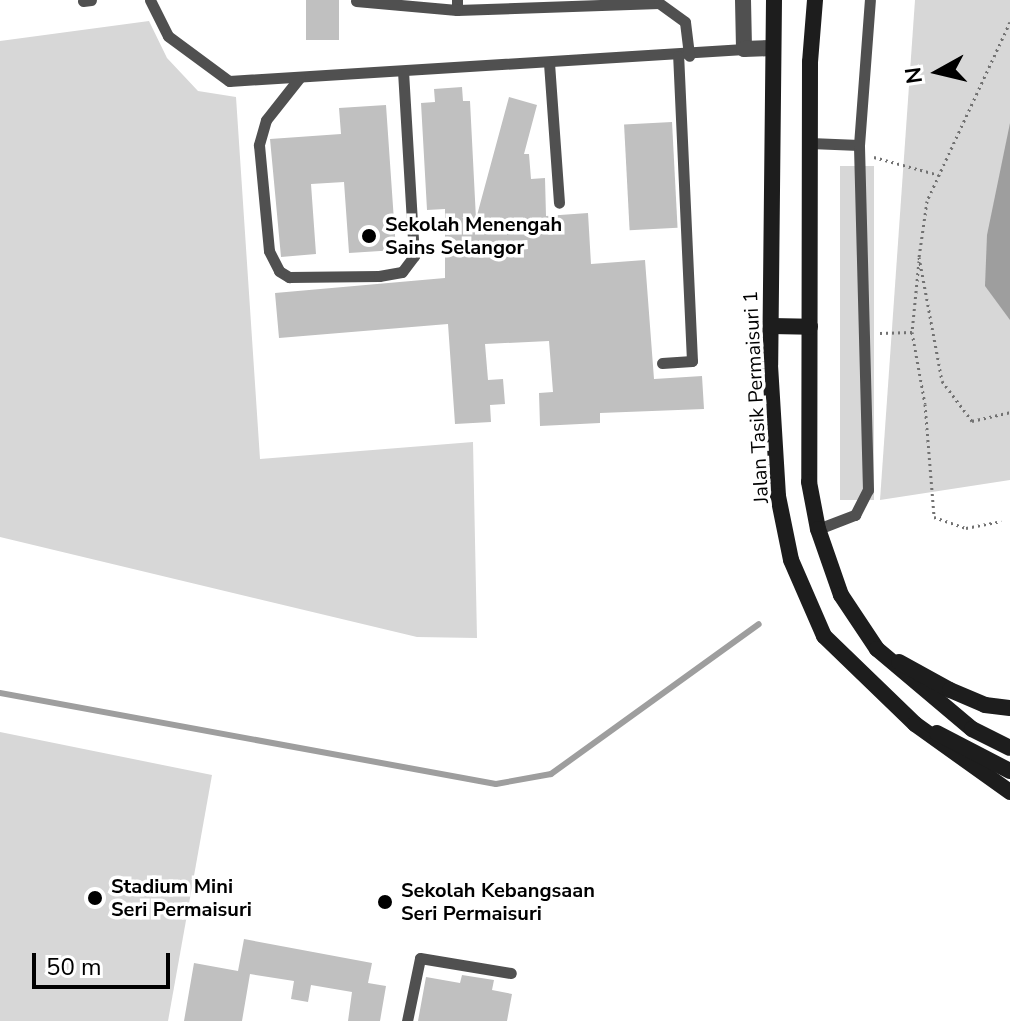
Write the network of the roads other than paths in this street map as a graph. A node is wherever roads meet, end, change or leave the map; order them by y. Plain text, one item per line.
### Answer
1 (91, 0) edge
2 (150, 0) edge
3 (743, 0) edge
4 (774, 0) edge
5 (815, 0) edge
6 (870, 0) edge
7 (83, 1) edge
8 (356, 1) edge
9 (457, 5) edge
10 (771, 48) junction
11 (744, 49) junction
12 (683, 56) junction
13 (549, 63) junction
14 (403, 72) junction
15 (300, 77) junction
16 (810, 143) junction
17 (859, 145) junction
18 (559, 203) dead end
19 (771, 326) junction
20 (810, 327) junction
21 (662, 363) dead end
22 (818, 529) junction
23 (877, 649) junction
24 (1010, 708) edge
25 (915, 724) junction
26 (1010, 748) edge
27 (1010, 771) edge
28 (1010, 792) edge
29 (511, 973) dead end
30 (407, 1021) edge

1 - 7 lane
2 - 15 lane
3 - 11 street
4 - 10 main road, Jalan Tasik Permaisuri 1
5 - 16 main road
6 - 17 lane
8 - 9 lane
9 - 12 lane
10 - 11 street
10 - 19 main road, Jalan Tasik Permaisuri 1
11 - 12 lane
12 - 13 lane
12 - 21 lane
13 - 14 lane
13 - 18 lane
14 - 15 lane
14 - 15 lane
16 - 17 lane
16 - 20 main road
17 - 22 lane
19 - 20 main road
19 - 25 main road, Jalan Tasik Permaisuri 1
20 - 22 main road
22 - 23 main road
23 - 24 main road
23 - 26 main road
25 - 27 main road
25 - 28 main road, Jalan Tasik Permaisuri 1
29 - 30 lane

